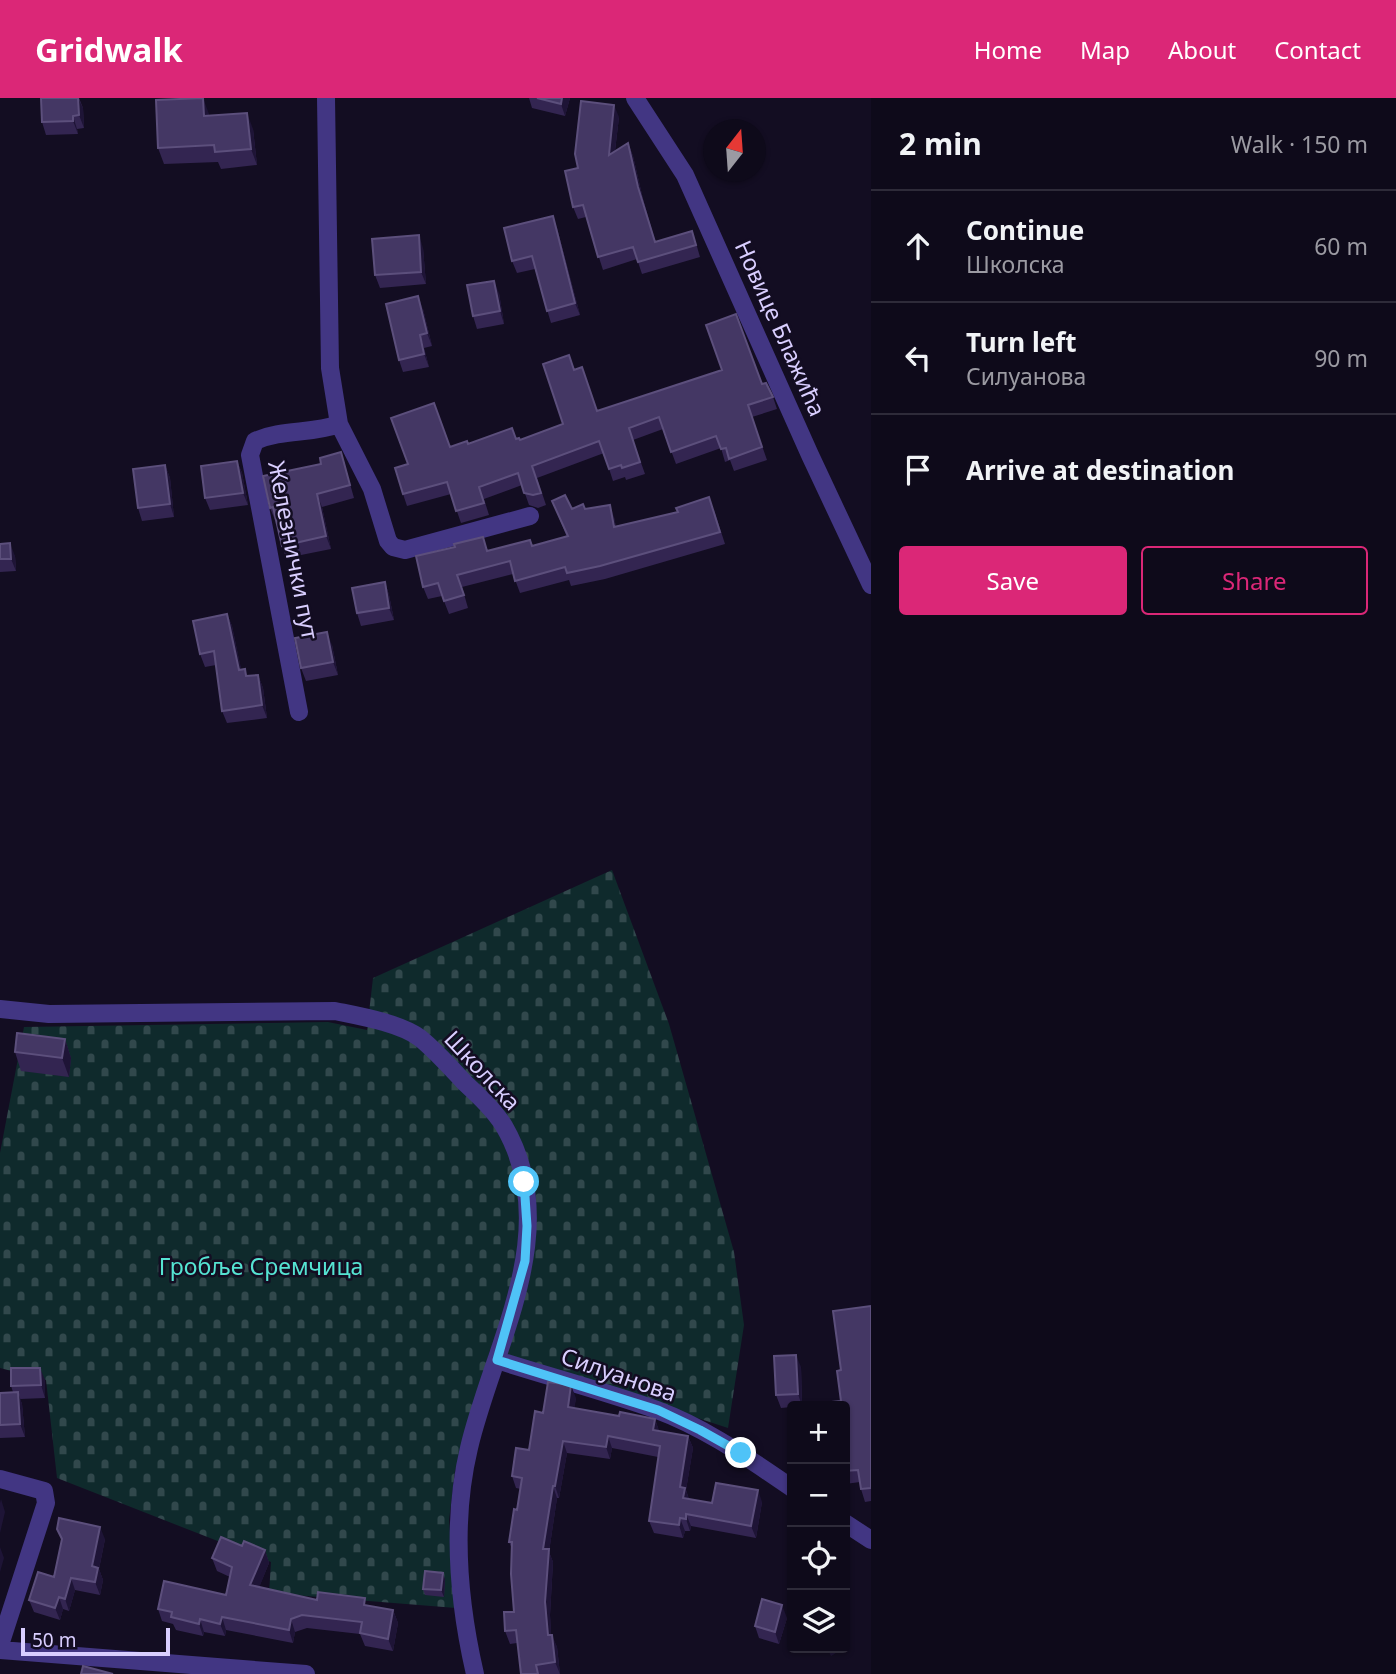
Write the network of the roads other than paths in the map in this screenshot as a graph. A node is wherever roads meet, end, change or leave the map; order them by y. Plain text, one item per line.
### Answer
1 (326, 98) edge
2 (635, 98) edge
3 (339, 424) junction
4 (530, 516) dead end
5 (871, 585) edge
6 (299, 712) dead end
7 (0, 1009) edge
8 (497, 1360) junction
9 (0, 1479) edge
10 (787, 1485) edge
11 (850, 1526) edge
12 (871, 1540) edge
13 (0, 1648) edge
14 (306, 1674) edge
15 (475, 1674) edge

1 - 3 street
2 - 5 street, Новице Блажића
3 - 4 street
3 - 6 street, Железнички пут
7 - 8 street, Школска
8 - 10 street, Силуанова
8 - 15 street, Школска
9 - 13 street
11 - 12 street
13 - 14 street

